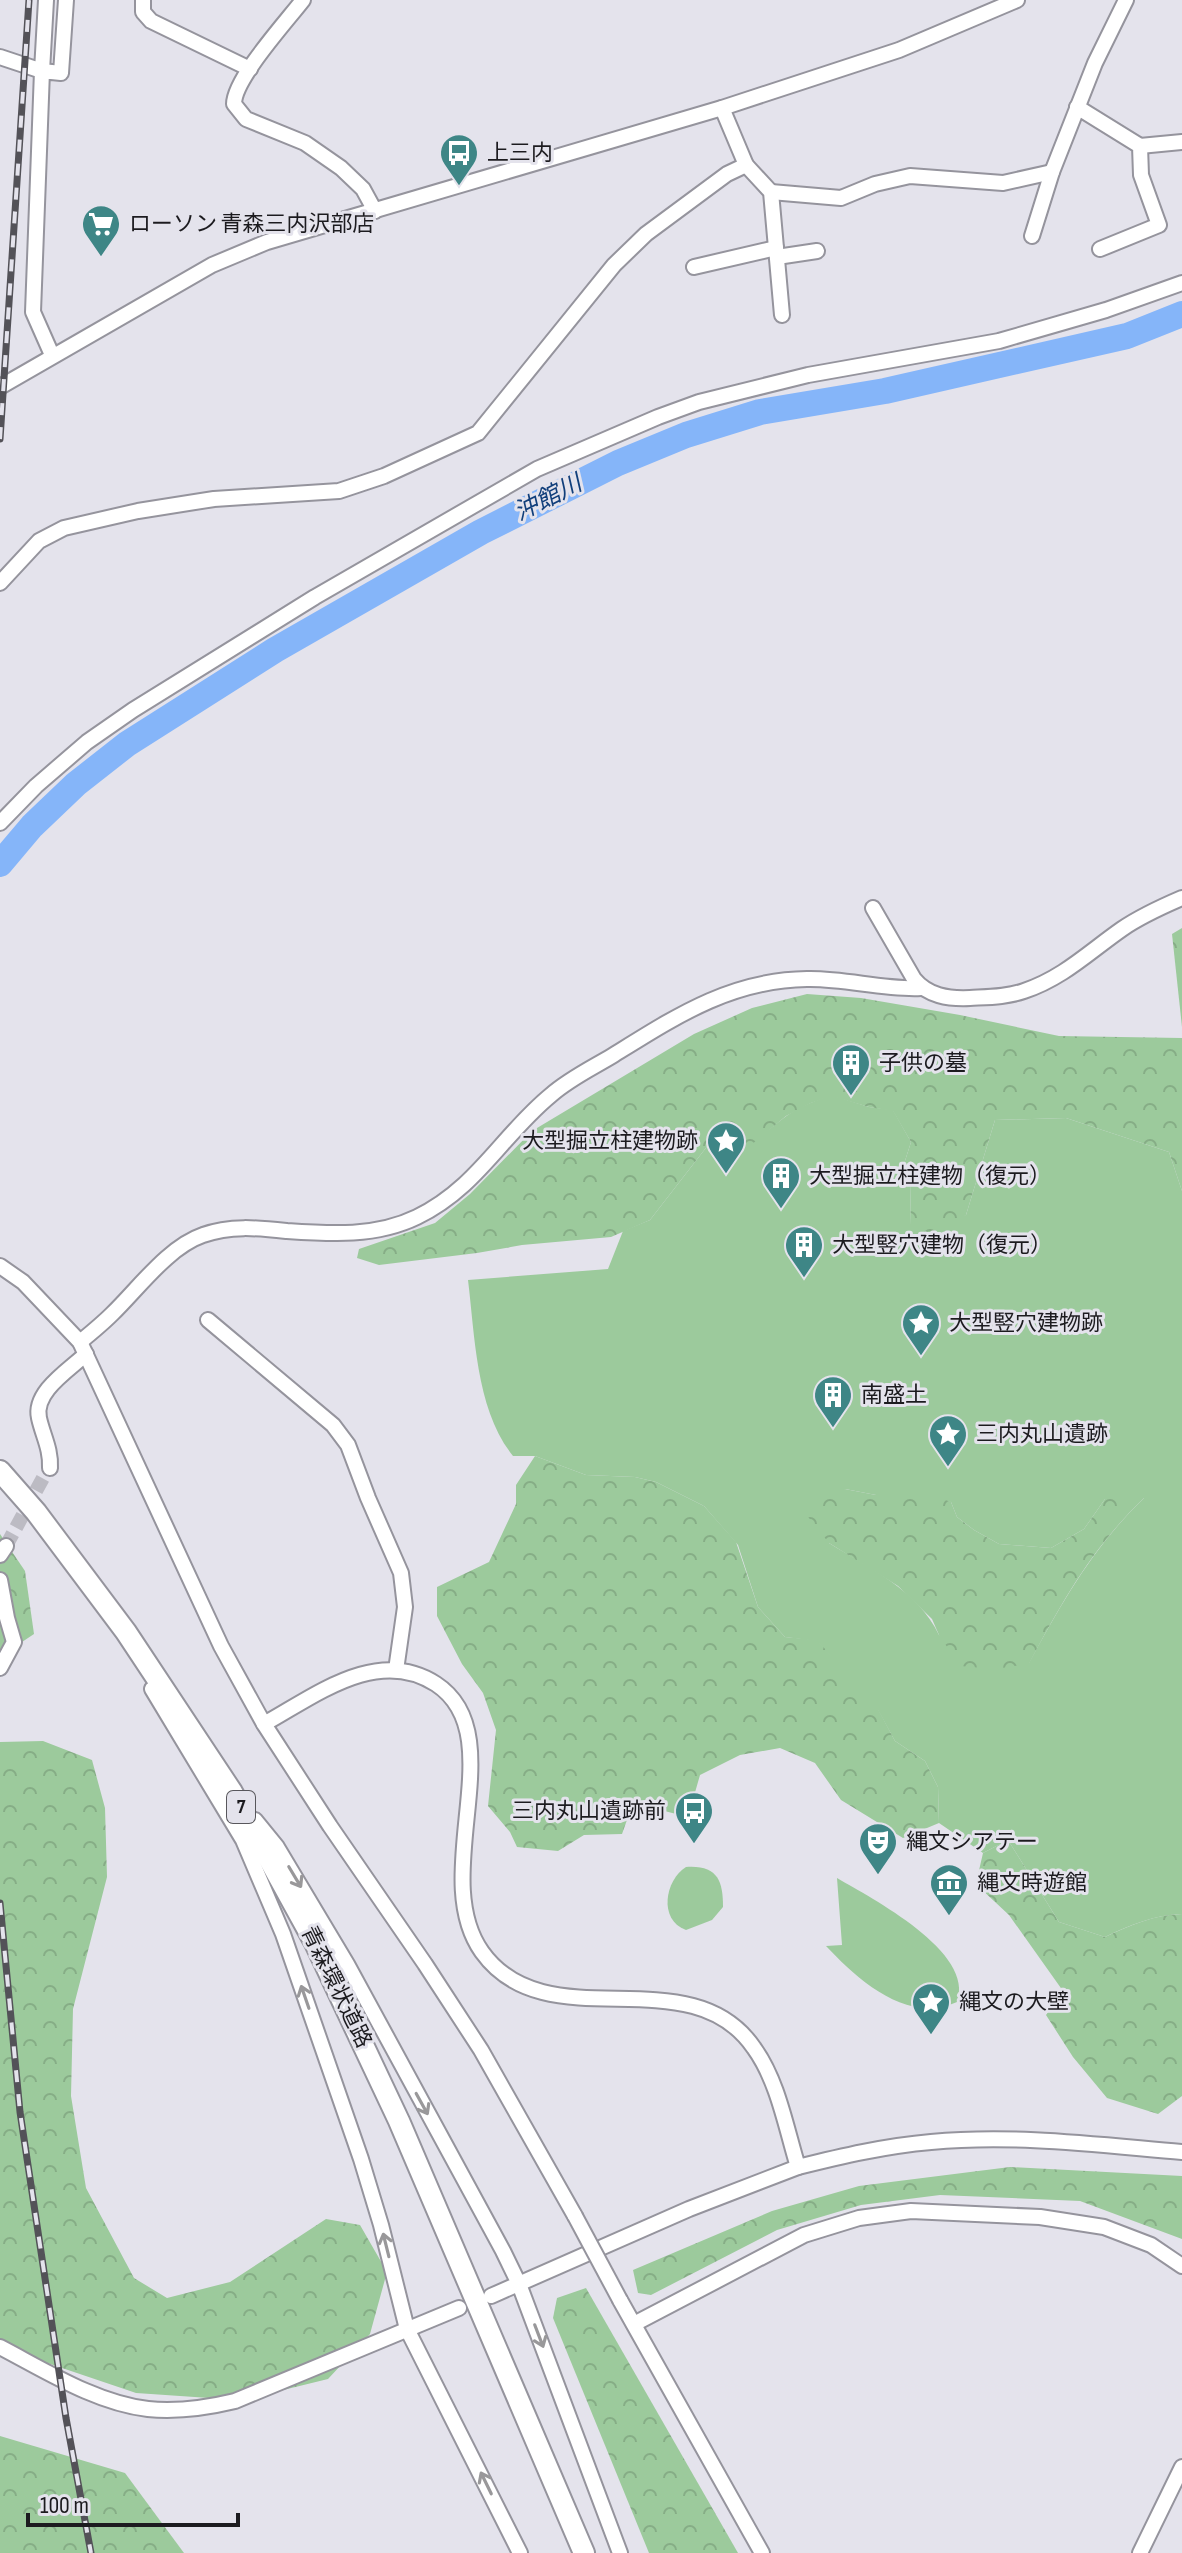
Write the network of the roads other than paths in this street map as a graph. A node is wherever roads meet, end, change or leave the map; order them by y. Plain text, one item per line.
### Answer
1 (46, 0) edge
2 (66, 0) edge
3 (143, 0) edge
4 (303, 0) edge
5 (1017, 0) edge
6 (1126, 0) edge
7 (0, 57) edge
8 (250, 69) junction
9 (42, 71) junction
10 (1077, 107) junction
11 (722, 108) junction
12 (1182, 142) edge
13 (1140, 146) junction
14 (746, 165) junction
15 (1052, 172) junction
16 (771, 192) junction
17 (375, 211) junction
18 (1032, 236) dead end
19 (1100, 249) dead end
20 (817, 251) dead end
21 (776, 253) junction
22 (694, 267) dead end
23 (1182, 283) edge
24 (782, 315) dead end
25 (52, 355) junction
26 (0, 387) edge
27 (0, 583) edge
28 (0, 823) edge
29 (1182, 898) edge
30 (873, 908) dead end
31 (921, 988) junction
32 (0, 1266) edge
33 (208, 1320) dead end
34 (83, 1348) junction
35 (0, 1459) edge
36 (50, 1468) tunnel mouth
37 (0, 1471) edge
38 (0, 1480) edge
39 (20, 1494) junction
40 (36, 1512) junction
41 (0, 1580) edge
42 (126, 1632) junction
43 (0, 1668) edge
44 (396, 1670) junction
45 (264, 1724) junction
46 (232, 1792) junction
47 (1182, 2152) edge
48 (798, 2167) junction
49 (1182, 2266) edge
50 (519, 2284) junction
51 (491, 2296) dead end
52 (459, 2308) dead end
53 (634, 2324) junction
54 (407, 2329) junction
55 (0, 2347) edge
56 (1182, 2467) edge
57 (520, 2553) edge
58 (584, 2553) edge
59 (620, 2553) edge
60 (762, 2553) edge
61 (1140, 2553) edge

1 - 9 street
2 - 9 street
3 - 8 street
4 - 8 street
5 - 11 street
6 - 10 street
7 - 9 street
8 - 17 street
9 - 25 street
10 - 13 street
10 - 15 street
11 - 14 street
11 - 17 street
12 - 13 street
13 - 19 street
14 - 16 street
14 - 27 street
15 - 16 street
15 - 18 street
16 - 21 street
17 - 25 street
20 - 21 street
21 - 22 street
21 - 24 street
23 - 28 street
25 - 26 street
29 - 31 street
30 - 31 street
31 - 34 street
32 - 34 street
33 - 44 street
34 - 36 street
34 - 45 street
35 - 39 highway
37 - 39 highway, 青森環状道路 / 7
38 - 40 highway
39 - 40 highway, 青森環状道路 / 7
40 - 42 highway, 青森環状道路 / 7
41 - 43 street
42 - 46 highway, 青森環状道路 / 7
54 -> 42 street
44 - 45 street
44 - 48 street
45 - 53 street, bridge
46 -> 50 street
46 - 58 highway, 青森環状道路 / 7
47 - 48 street
48 - 50 street
49 - 53 street
50 - 51 street
50 -> 59 street
52 - 54 street
53 - 60 street
54 - 55 street
57 -> 54 street
56 - 61 street

